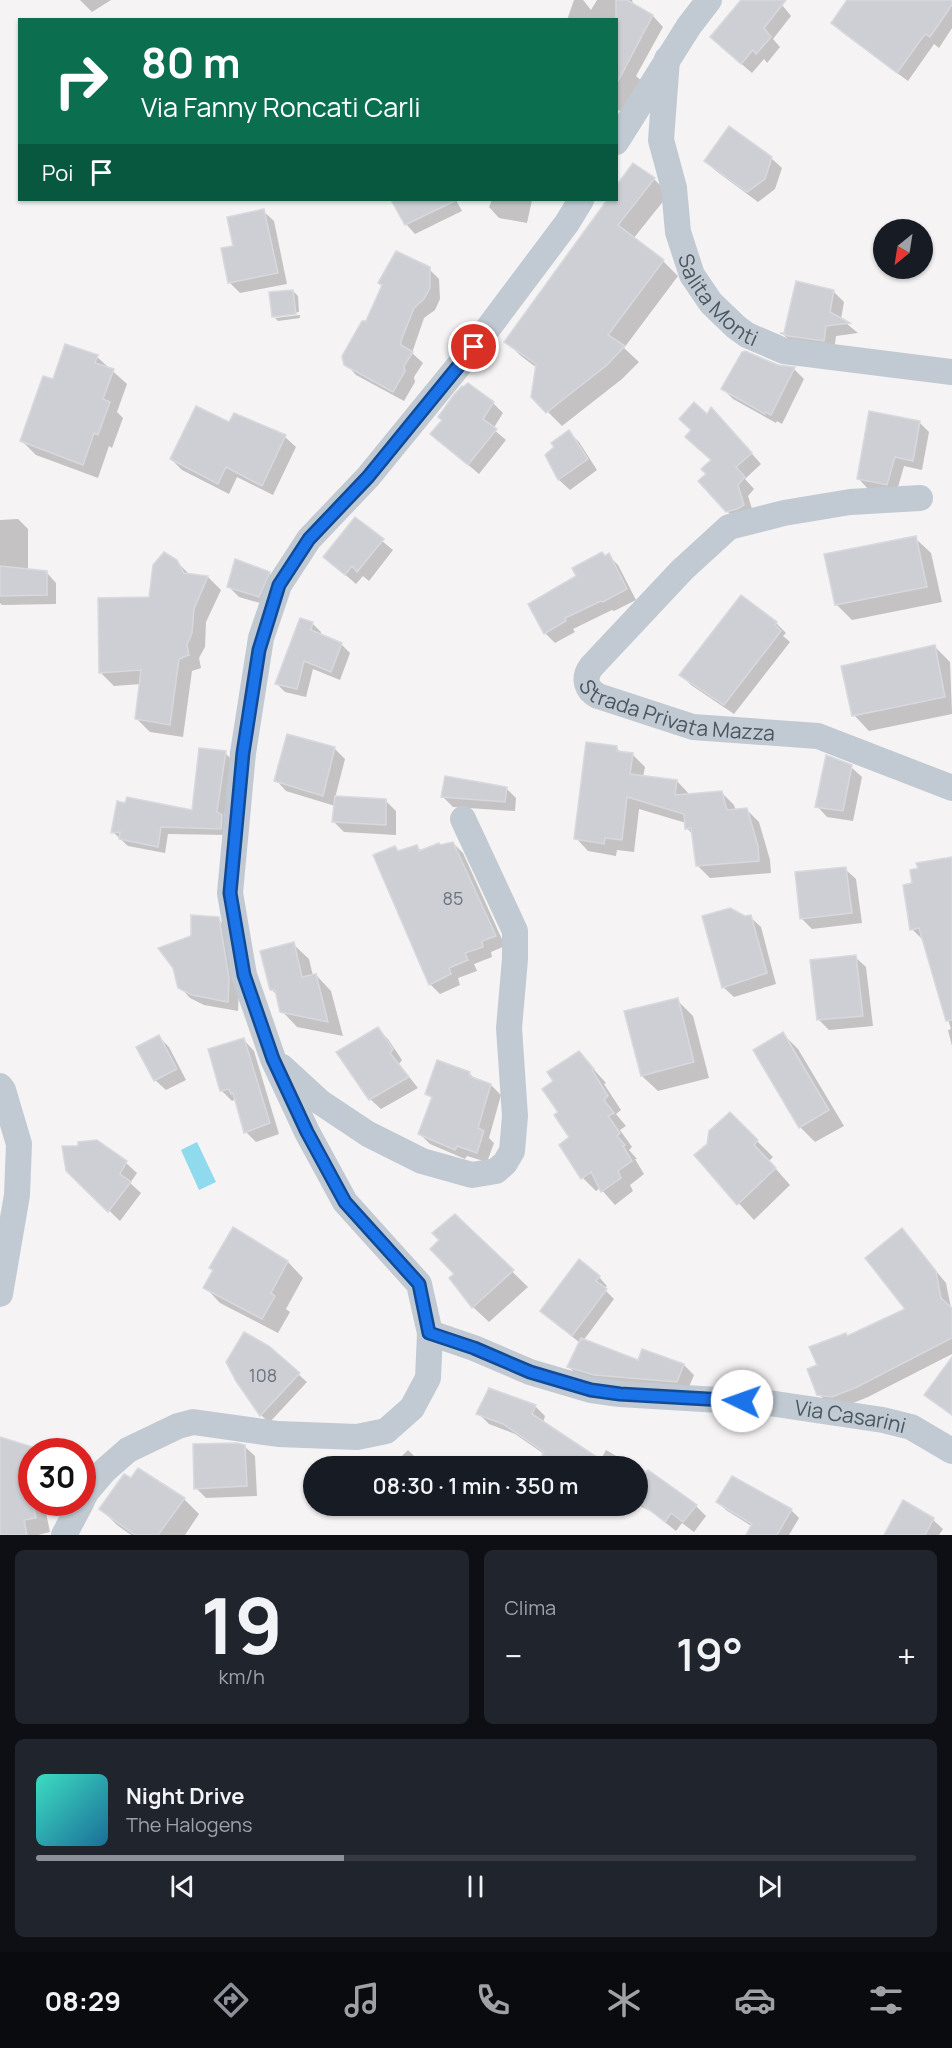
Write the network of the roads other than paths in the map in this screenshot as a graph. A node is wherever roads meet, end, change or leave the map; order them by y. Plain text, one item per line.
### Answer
1 (709, 0) edge
2 (667, 59) junction
3 (618, 139) edge
4 (580, 201) edge
5 (952, 372) edge
6 (920, 498) dead end
7 (952, 788) edge
8 (463, 819) dead end
9 (273, 1059) junction
10 (0, 1086) edge
11 (0, 1294) edge
12 (429, 1333) junction
13 (952, 1451) edge
14 (96, 1480) edge
15 (74, 1516) edge
16 (64, 1535) edge

1 - 2 street
2 - 3 street
2 - 5 street, Salita Monti
4 - 9 street
6 - 7 street, Strada Privata Mazza
8 - 9 street
9 - 12 street
10 - 11 street
12 - 13 street, Via Casarini
12 - 14 street
15 - 16 street

